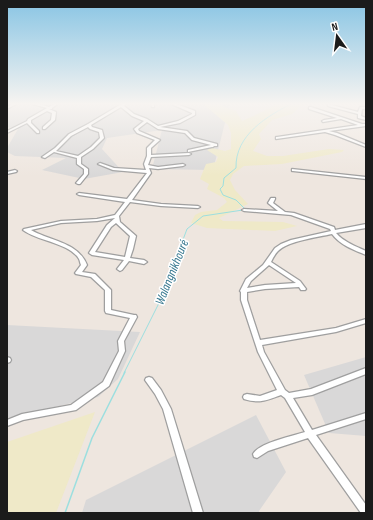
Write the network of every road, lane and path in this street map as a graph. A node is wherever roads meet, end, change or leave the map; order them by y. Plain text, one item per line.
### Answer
1 (18, 127) edge
2 (34, 127) edge
3 (85, 127) edge
4 (91, 127) edge
5 (139, 127) edge
6 (162, 127) edge
7 (354, 127) edge
8 (338, 129) junction
9 (323, 131) junction
10 (38, 132) dead end
11 (7, 134) edge
12 (336, 134) junction
13 (277, 138) dead end
14 (366, 146) edge
15 (53, 151) junction
16 (182, 151) dead end
17 (171, 155) junction
18 (44, 156) dead end
19 (149, 156) junction
20 (79, 157) junction
21 (100, 164) dead end
22 (183, 165) dead end
23 (147, 166) junction
24 (293, 170) dead end
25 (15, 171) dead end
26 (149, 172) junction
27 (7, 173) edge
28 (366, 178) edge
29 (78, 183) dead end
30 (79, 194) dead end
31 (273, 199) dead end
32 (129, 200) junction
33 (198, 207) dead end
34 (244, 210) dead end
35 (283, 213) junction
36 (117, 217) junction
37 (366, 226) edge
38 (330, 230) junction
39 (366, 253) edge
40 (127, 259) junction
41 (144, 262) dead end
42 (268, 262) junction
43 (120, 269) dead end
44 (243, 291) junction
45 (366, 321) edge
46 (258, 343) junction
47 (366, 371) edge
48 (149, 380) dead end
49 (285, 394) junction
50 (247, 397) dead end
51 (366, 416) edge
52 (7, 423) edge
53 (310, 434) junction
54 (258, 454) dead end
55 (198, 513) edge
56 (366, 513) edge

1 - 11 street
2 - 10 street
3 - 15 street
4 - 20 street
5 - 19 street
6 - 17 street
7 - 8 street
8 - 9 street
8 - 12 street
9 - 12 street
9 - 13 street
12 - 14 street
15 - 18 street
15 - 20 street
16 - 17 street
17 - 19 street
19 - 23 street
20 - 29 street
21 - 26 street
22 - 23 street
23 - 26 street
24 - 28 street
25 - 27 street
26 - 32 street
30 - 32 street
31 - 35 street
32 - 33 street
32 - 36 street
34 - 35 street
35 - 38 street
36 - 40 street
36 - 40 street
36 - 52 street
37 - 38 street
38 - 39 street
38 - 42 street
40 - 41 street
40 - 43 street
42 - 44 street
42 - 44 street
44 - 46 street
45 - 46 street
46 - 49 street
47 - 49 street
48 - 55 street
49 - 50 street
49 - 53 street
51 - 53 street
53 - 54 street
53 - 56 street

